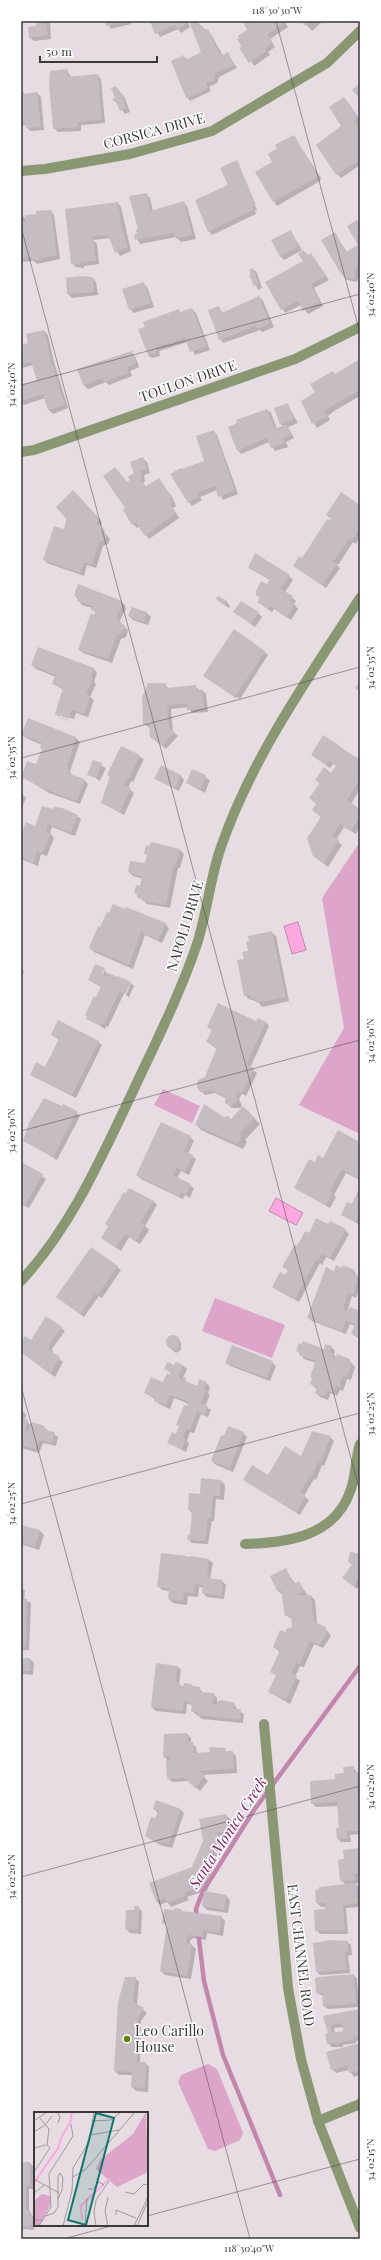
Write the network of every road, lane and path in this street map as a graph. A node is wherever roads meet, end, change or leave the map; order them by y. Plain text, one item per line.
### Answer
1 (360, 31) edge
2 (21, 171) edge
3 (360, 327) edge
4 (21, 452) edge
5 (360, 598) edge
6 (21, 1281) edge
7 (360, 1444) edge
8 (245, 1544) dead end
9 (264, 1724) dead end
10 (360, 2104) edge
11 (318, 2121) junction
12 (360, 2228) edge

1 - 2 street, CORSICA DRIVE
3 - 4 street, TOULON DRIVE
5 - 6 street, NAPOLI DRIVE
7 - 8 street
9 - 11 street, EAST CHANNEL ROAD
10 - 11 street
11 - 12 street, EAST CHANNEL ROAD

